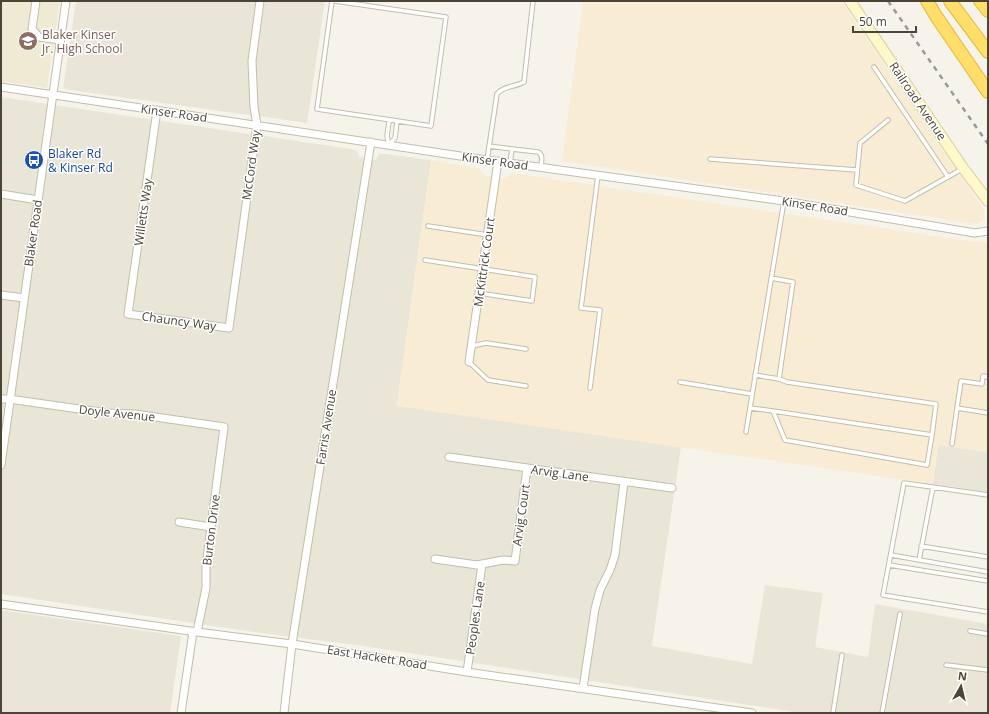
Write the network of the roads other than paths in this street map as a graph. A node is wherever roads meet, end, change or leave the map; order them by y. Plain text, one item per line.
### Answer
1 (36, 1) edge
2 (66, 1) edge
3 (260, 1) edge
4 (333, 1) edge
5 (533, 1) edge
6 (850, 1) edge
7 (927, 1) edge
8 (950, 1) edge
9 (980, 1) edge
10 (988, 12) edge
11 (60, 40) junction
12 (988, 52) edge
13 (874, 67) dead end
14 (1, 87) edge
15 (988, 92) edge
16 (53, 95) junction
17 (158, 110) junction
18 (389, 120) junction
19 (888, 120) dead end
20 (397, 122) junction
21 (257, 125) junction
22 (371, 142) junction
23 (389, 145) junction
24 (489, 146) junction
25 (512, 149) junction
26 (710, 159) dead end
27 (487, 160) junction
28 (498, 161) junction
29 (510, 163) junction
30 (541, 167) junction
31 (963, 168) junction
32 (857, 170) junction
33 (598, 175) junction
34 (948, 177) junction
35 (1, 194) edge
36 (38, 200) junction
37 (784, 201) junction
38 (988, 201) edge
39 (428, 226) dead end
40 (988, 231) edge
41 (488, 235) junction
42 (425, 260) dead end
43 (483, 269) junction
44 (771, 278) junction
45 (479, 293) junction
46 (1, 295) edge
47 (24, 298) junction
48 (128, 314) joint
49 (229, 328) joint
50 (471, 346) junction
51 (526, 349) dead end
52 (469, 362) joint
53 (755, 375) junction
54 (988, 377) edge
55 (779, 379) junction
56 (680, 382) dead end
57 (526, 386) dead end
58 (590, 388) dead end
59 (752, 394) junction
60 (1, 399) edge
61 (9, 399) junction
62 (750, 408) junction
63 (957, 408) junction
64 (773, 411) junction
65 (988, 413) edge
66 (224, 427) joint
67 (746, 432) dead end
68 (932, 435) junction
69 (952, 444) dead end
70 (448, 457) dead end
71 (1, 465) edge
72 (527, 468) junction
73 (624, 482) junction
74 (933, 487) junction
75 (672, 488) dead end
76 (988, 496) edge
77 (179, 522) dead end
78 (211, 527) junction
79 (921, 546) junction
80 (891, 555) junction
81 (988, 557) edge
82 (435, 559) dead end
83 (919, 560) junction
84 (482, 564) junction
85 (889, 565) junction
86 (988, 572) edge
87 (988, 581) edge
88 (1, 604) edge
89 (988, 612) edge
90 (900, 614) dead end
91 (970, 631) dead end
92 (195, 632) junction
93 (988, 634) edge
94 (292, 644) junction
95 (842, 655) dead end
96 (946, 665) dead end
97 (988, 670) edge
98 (467, 672) junction
99 (583, 688) junction
100 (181, 713) edge
101 (284, 713) edge
102 (752, 713) edge
103 (833, 713) edge
104 (882, 713) edge

1 - 11 street
2 - 11 street, Blaker Road
3 - 21 street, McCord Way
4 - 18 lane
4 - 20 lane
5 - 24 lane
6 - 31 street, Railroad Avenue
7 - 15 highway
8 - 12 highway
9 - 10 highway
11 - 16 street, Blaker Road
13 - 34 lane
14 - 16 street, Kinser Road
16 - 17 street, Kinser Road
16 - 36 street, Blaker Road
17 - 21 street, Kinser Road
17 - 48 street, Willetts Way
18 - 20 lane
18 - 23 lane
19 - 32 lane
20 - 23 lane
21 - 22 street, Kinser Road
21 - 49 street, McCord Way
22 - 23 street, Kinser Road
22 - 94 street, Farris Avenue
23 - 27 street, Kinser Road
24 - 25 lane
24 - 27 lane
25 - 29 lane
25 - 30 lane
26 - 32 lane
27 - 28 street, Kinser Road
28 - 29 street, Kinser Road
28 - 41 street, McKittrick Court
29 - 30 street, Kinser Road
30 - 33 street, Kinser Road
31 - 34 lane
31 - 38 street, Railroad Avenue
32 - 34 lane
33 - 37 street, Kinser Road
33 - 58 lane
35 - 36 street
36 - 47 street, Blaker Road
37 - 40 street, Kinser Road
37 - 44 lane
39 - 41 lane
41 - 43 street, McKittrick Court
42 - 43 lane
43 - 45 street, McKittrick Court
43 - 45 lane
44 - 53 lane
44 - 55 lane
45 - 50 street, McKittrick Court
46 - 47 street
47 - 61 street, Blaker Road
48 - 49 street, Chauncy Way
50 - 51 lane
50 - 52 street, McKittrick Court
52 - 57 lane
53 - 55 lane
53 - 59 lane
54 - 63 lane
55 - 68 lane
56 - 59 lane
59 - 62 lane
60 - 61 street, Doyle Avenue
61 - 66 street, Doyle Avenue
61 - 71 street, Blaker Road
62 - 64 lane
62 - 67 lane
63 - 65 lane
63 - 69 lane
64 - 68 lane
64 - 68 lane
66 - 78 street, Burton Drive
70 - 72 street, Arvig Lane
72 - 73 street, Arvig Lane
72 - 84 street, Arvig Court
73 - 75 street, Arvig Lane
73 - 99 street
74 - 76 lane
74 - 79 lane
74 - 80 lane
77 - 78 street
78 - 92 street, Burton Drive
79 - 81 lane
79 - 83 lane
80 - 83 lane
80 - 85 lane
82 - 84 street
83 - 86 lane
84 - 98 street, Peoples Lane
85 - 87 lane
85 - 89 lane
88 - 92 street, East Hackett Road
90 - 104 lane
91 - 93 lane
92 - 94 street, East Hackett Road
92 - 100 street, Burton Drive
94 - 98 street, East Hackett Road
94 - 101 street, Farris Avenue
95 - 103 lane
96 - 97 lane
98 - 99 street, East Hackett Road
99 - 102 street, East Hackett Road

